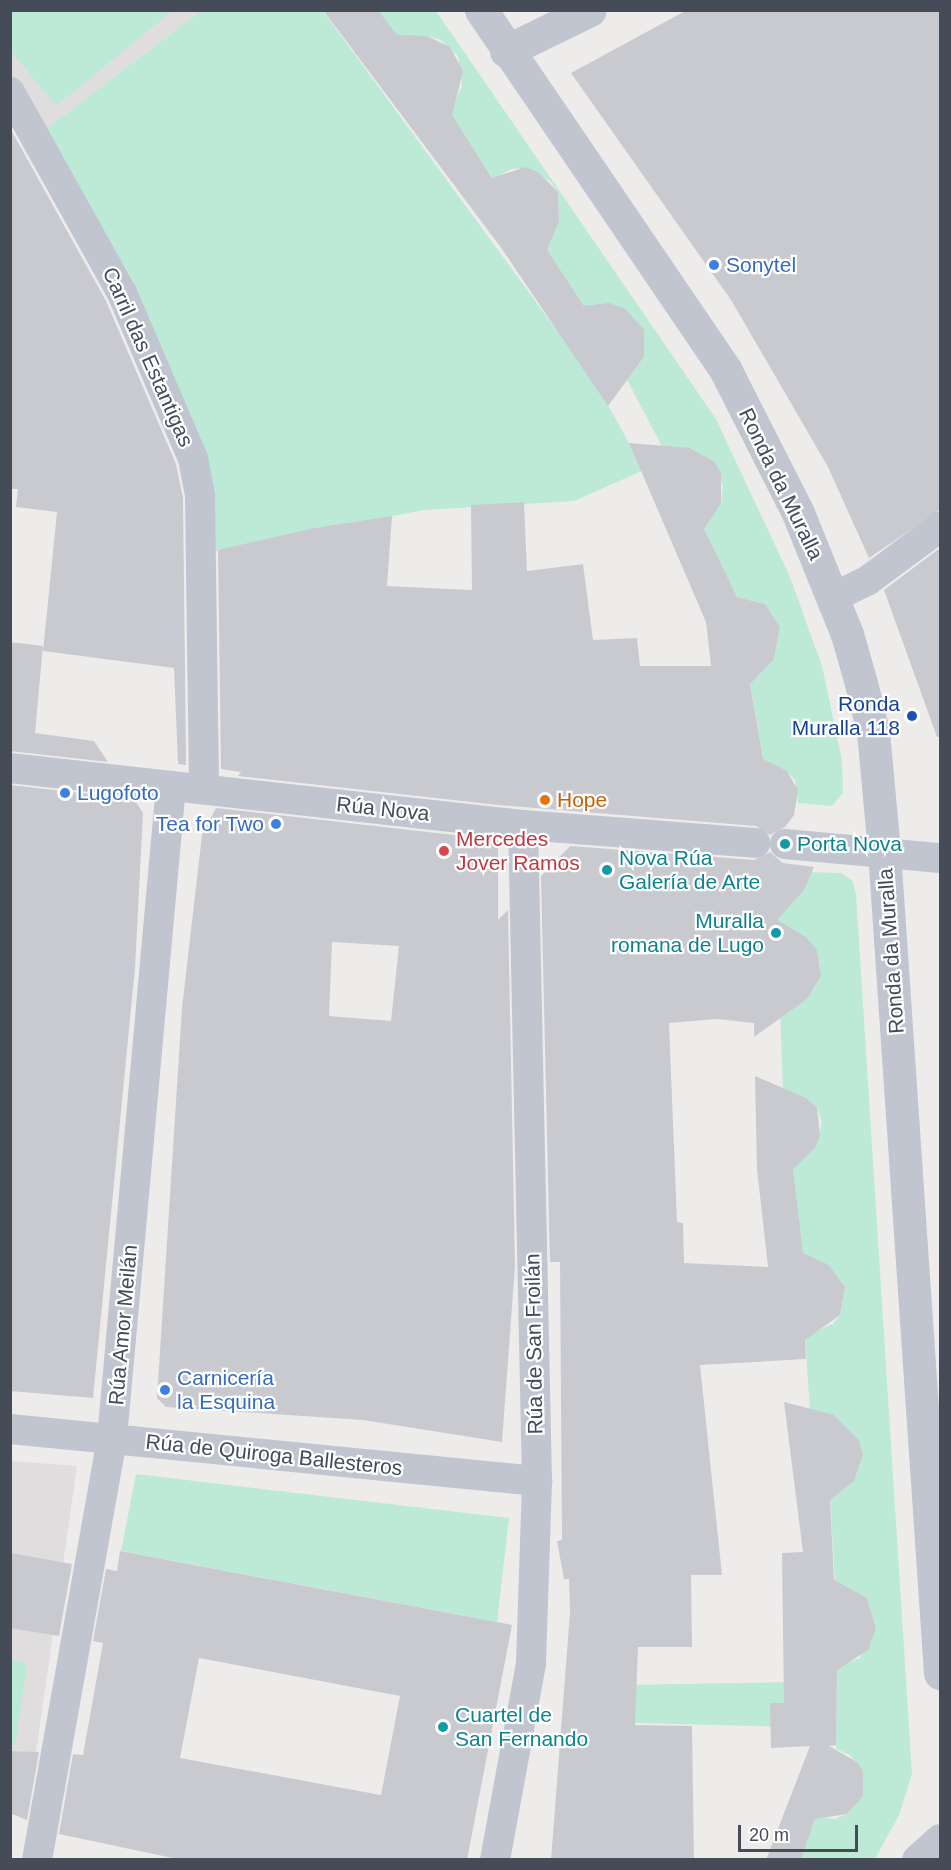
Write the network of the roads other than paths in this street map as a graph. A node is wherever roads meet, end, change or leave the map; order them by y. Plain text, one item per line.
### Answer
1 (481, 10) edge
2 (590, 10) edge
3 (506, 51) junction
4 (10, 92) edge
5 (940, 527) edge
6 (834, 597) junction
7 (10, 768) edge
8 (171, 786) junction
9 (204, 789) junction
10 (523, 825) junction
11 (884, 850) junction
12 (940, 858) edge
13 (10, 1429) edge
14 (112, 1438) junction
15 (537, 1481) junction
16 (940, 1673) edge
17 (940, 1840) edge
18 (37, 1860) edge
19 (495, 1860) edge
20 (918, 1860) edge

1 - 3 street, Ronda da Muralla
2 - 3 street
3 - 6 street, Ronda da Muralla
4 - 9 street, Carril das Estantigas
5 - 6 street
6 - 11 street, Ronda da Muralla
7 - 8 street, Rúa Nova
8 - 9 street, Rúa Nova
8 - 14 street, Rúa Amor Meilán
9 - 10 street, Rúa Nova
10 - 11 street, Rúa Nova
10 - 15 street, Rúa de San Froilán
11 - 12 street, Rúa Nova
11 - 16 street, Ronda da Muralla
13 - 14 street, Rúa de Quiroga Ballesteros
14 - 15 street, Rúa de Quiroga Ballesteros
14 - 18 street, Rúa Amor Meilán
15 - 19 street, Rúa de San Froilán
17 - 20 street

